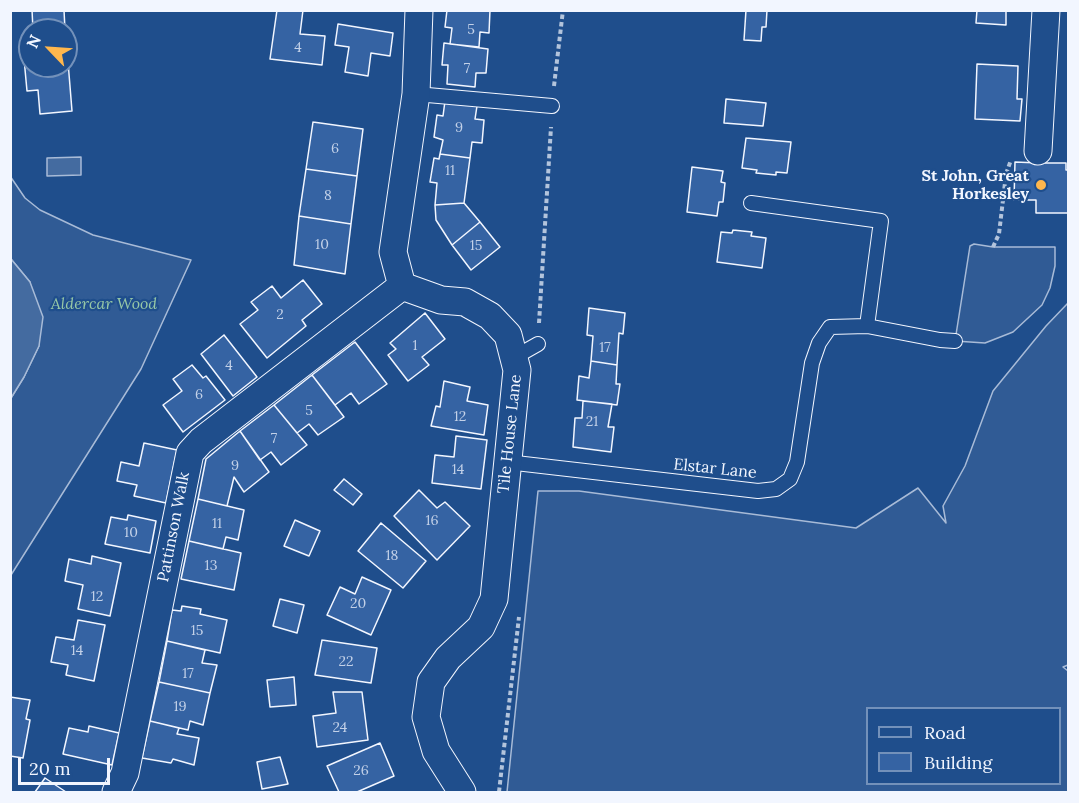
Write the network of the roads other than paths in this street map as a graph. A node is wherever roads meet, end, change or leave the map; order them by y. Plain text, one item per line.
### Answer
1 (419, 10) edge
2 (1046, 10) edge
3 (416, 94) junction
4 (552, 106) road end
5 (1027, 153) road end
6 (751, 203) dead end
7 (402, 286) junction
8 (867, 326) junction
9 (955, 341) dead end
10 (507, 462) junction
11 (116, 792) edge
12 (462, 792) edge

1 - 3 street
2 - 5 street
3 - 4 lane
3 - 7 street
6 - 8 lane
7 - 10 street, Tile House Lane
7 - 11 street, Pattinson Walk
8 - 9 lane, Elstar Lane
8 - 10 lane, Elstar Lane
10 - 12 street, Tile House Lane

